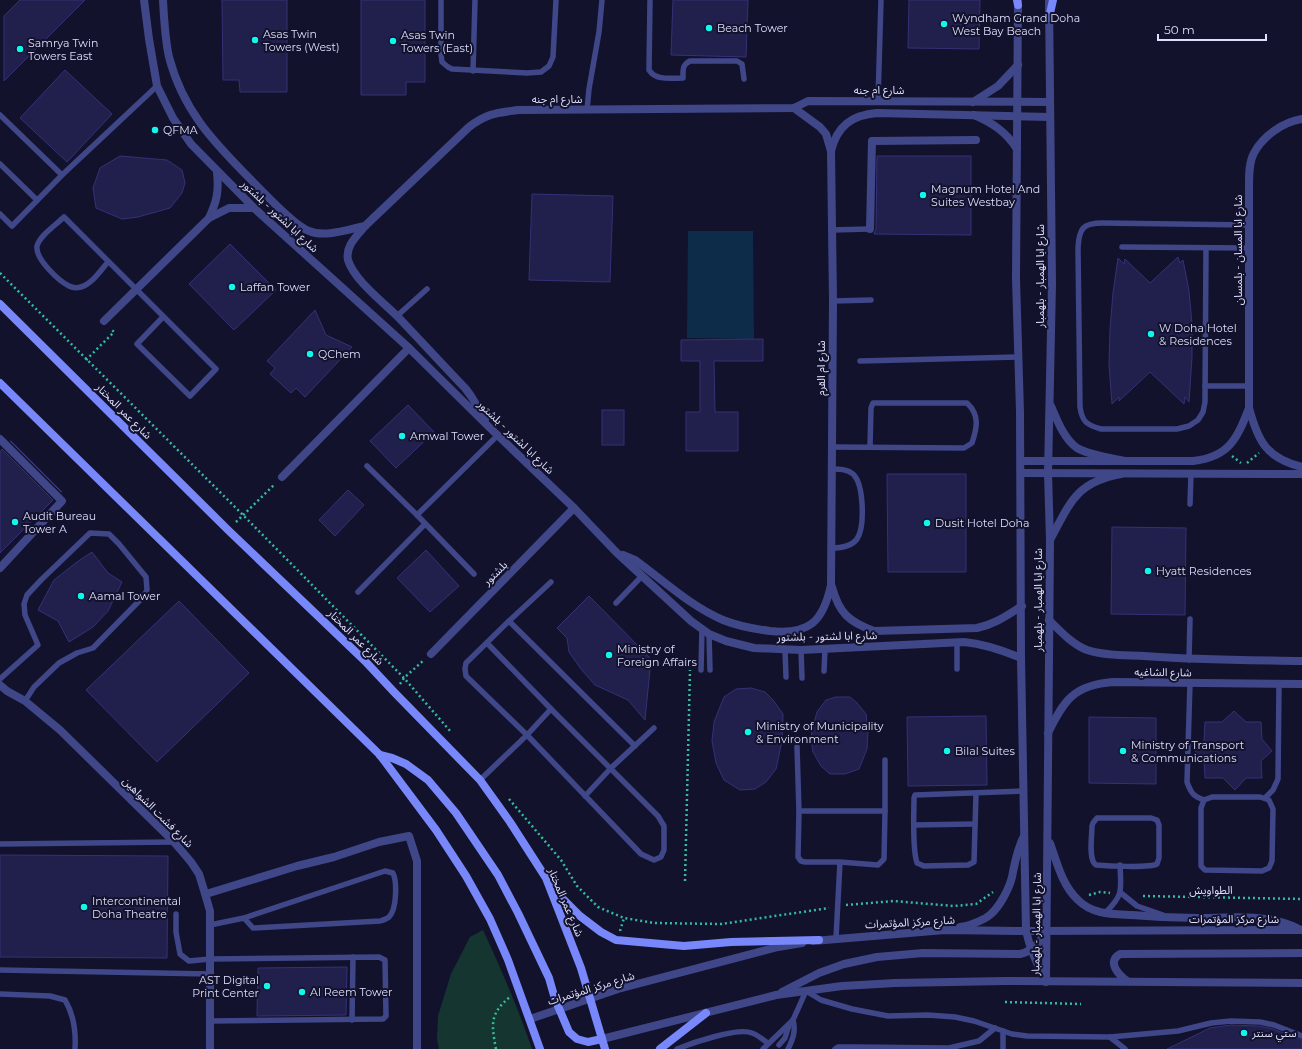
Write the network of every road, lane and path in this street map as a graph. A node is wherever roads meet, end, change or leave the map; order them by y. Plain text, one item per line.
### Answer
1 (144, 0) edge
2 (163, 0) edge
3 (441, 0) edge
4 (475, 0) edge
5 (556, 0) edge
6 (602, 0) edge
7 (650, 0) edge
8 (881, 0) edge
9 (1049, 0) edge
10 (1054, 0) edge
11 (1018, 2) edge
12 (1049, 18) junction
13 (1018, 65) junction
14 (474, 71) junction
15 (744, 79) dead end
16 (157, 86) junction
17 (878, 100) junction
18 (973, 102) junction
19 (1018, 102) junction
20 (1050, 102) junction
21 (794, 108) junction
22 (587, 110) junction
23 (0, 115) edge
24 (974, 115) junction
25 (1017, 116) junction
26 (1050, 117) junction
27 (1302, 119) edge
28 (976, 140) dead end
29 (1017, 149) junction
30 (831, 151) junction
31 (0, 164) edge
32 (217, 172) junction
33 (62, 175) junction
34 (37, 200) junction
35 (254, 208) junction
36 (0, 214) edge
37 (209, 218) junction
38 (1249, 225) junction
39 (365, 226) junction
40 (870, 229) joint
41 (832, 230) junction
42 (1122, 247) dead end
43 (1206, 248) junction
44 (1249, 248) junction
45 (108, 262) junction
46 (0, 273) edge
47 (427, 289) dead end
48 (136, 290) junction
49 (871, 300) dead end
50 (833, 301) junction
51 (0, 304) edge
52 (397, 316) junction
53 (163, 317) junction
54 (104, 321) joint
55 (409, 348) junction
56 (1019, 357) junction
57 (86, 360) junction
58 (860, 361) dead end
59 (2, 386) edge
60 (1205, 386) junction
61 (1250, 386) junction
62 (1049, 403) junction
63 (1249, 408) junction
64 (489, 428) junction
65 (498, 435) junction
66 (0, 439) edge
67 (832, 447) junction
68 (870, 447) junction
69 (1265, 447) junction
70 (1225, 450) junction
71 (1021, 461) junction
72 (1049, 461) junction
73 (1125, 461) junction
74 (367, 466) dead end
75 (1302, 467) edge
76 (832, 469) junction
77 (1021, 473) junction
78 (1048, 473) junction
79 (1121, 474) junction
80 (1190, 474) junction
81 (1302, 474) edge
82 (282, 477) joint
83 (1190, 504) dead end
84 (574, 508) junction
85 (243, 515) junction
86 (416, 515) junction
87 (426, 524) junction
88 (228, 530) junction
89 (1050, 540) junction
90 (832, 548) junction
91 (616, 552) junction
92 (0, 568) edge
93 (474, 574) dead end
94 (642, 576) junction
95 (551, 582) dead end
96 (831, 585) junction
97 (358, 592) dead end
98 (616, 603) dead end
99 (1022, 606) junction
100 (1190, 619) dead end
101 (1049, 620) junction
102 (509, 621) junction
103 (702, 628) junction
104 (709, 634) junction
105 (956, 642) junction
106 (487, 643) junction
107 (825, 649) junction
108 (785, 650) junction
109 (801, 650) junction
110 (431, 654) joint
111 (1021, 658) junction
112 (1189, 660) junction
113 (1302, 661) edge
114 (690, 668) dead end
115 (957, 669) dead end
116 (701, 670) dead end
117 (710, 670) dead end
118 (824, 672) dead end
119 (786, 677) dead end
120 (404, 678) junction
121 (802, 678) dead end
122 (0, 679) edge
123 (1190, 683) junction
124 (1279, 684) junction
125 (1302, 684) edge
126 (0, 686) edge
127 (394, 692) junction
128 (25, 701) junction
129 (551, 709) junction
130 (654, 728) dead end
131 (1048, 734) junction
132 (526, 735) junction
133 (456, 738) dead end
134 (635, 746) junction
135 (797, 747) dead end
136 (380, 755) junction
137 (885, 760) dead end
138 (611, 768) junction
139 (480, 780) junction
140 (1023, 791) junction
141 (976, 794) junction
142 (506, 796) dead end
143 (585, 796) junction
144 (1265, 798) junction
145 (1204, 800) junction
146 (799, 811) junction
147 (885, 811) junction
148 (975, 824) junction
149 (914, 825) junction
150 (1024, 836) junction
151 (1048, 839) junction
152 (174, 842) junction
153 (0, 844) edge
154 (840, 862) junction
155 (1120, 865) junction
156 (546, 878) junction
157 (685, 881) dead end
158 (1121, 893) junction
159 (206, 894) junction
160 (1003, 898) junction
161 (1302, 899) edge
162 (1078, 901) junction
163 (838, 906) junction
164 (1105, 913) junction
165 (176, 914) dead end
166 (244, 918) junction
167 (1171, 918) junction
168 (210, 925) junction
169 (944, 930) junction
170 (1301, 930) edge
171 (1026, 931) junction
172 (1047, 931) junction
173 (836, 938) junction
174 (819, 940) junction
175 (1031, 950) junction
176 (1302, 953) edge
177 (353, 957) junction
178 (210, 959) junction
179 (0, 970) edge
180 (210, 974) junction
181 (1127, 981) junction
182 (1046, 982) junction
183 (1302, 983) edge
184 (518, 989) junction
185 (806, 991) junction
186 (0, 994) edge
187 (776, 995) junction
188 (591, 999) junction
189 (1004, 1002) dead end
190 (1080, 1004) dead end
191 (560, 1009) junction
192 (706, 1013) junction
193 (530, 1018) junction
194 (352, 1020) junction
195 (210, 1021) junction
196 (791, 1022) junction
197 (995, 1028) junction
198 (1003, 1031) junction
199 (1302, 1036) edge
200 (1110, 1037) junction
201 (602, 1039) junction
202 (768, 1043) junction
203 (779, 1045) dead end
204 (75, 1049) edge
205 (210, 1049) edge
206 (417, 1049) edge
207 (496, 1049) edge
208 (540, 1049) edge
209 (606, 1049) edge
210 (660, 1049) edge
211 (677, 1049) edge
212 (763, 1049) edge
213 (788, 1049) edge
214 (836, 1049) edge
215 (1003, 1049) edge
216 (1125, 1049) edge

1 - 16 street, شارع ابا لشتور - بلشتور
2 - 39 street, شارع ابا لشتور - بلشتور
3 - 14 lane
4 - 14 lane
5 - 14 lane
6 - 22 lane
7 - 15 lane
8 - 17 lane
9 - 12 street, شارع ابا الهمبار - بلهمبار
10 - 12 main road
11 - 13 street, شارع ابا الهمبار - بلهمبار
12 - 20 street, شارع ابا الهمبار - بلهمبار
13 - 18 street
13 - 19 street, شارع ابا الهمبار - بلهمبار
16 - 32 street, شارع ابا لشتور - بلشتور
16 - 33 lane
17 - 18 street, شارع ام جنه
17 - 21 street, شارع ام جنه
18 - 19 street, شارع ام جنه
19 - 20 street, شارع ام جنه
19 - 25 street, شارع ابا الهمبار - بلهمبار
20 - 26 street, شارع ابا الهمبار - بلهمبار
21 - 22 street, شارع ام جنه
21 - 30 street, شارع ام القرم
22 - 39 street, شارع ام جنه
23 - 33 lane
24 - 25 street, شارع ام القرم
24 - 29 street
24 - 30 street, شارع ام القرم
25 - 26 street, شارع ام القرم
25 - 29 street, شارع ابا الهمبار - بلهمبار
26 - 62 street, شارع ابا الهمبار - بلهمبار
27 - 38 street, شارع ابا المسان - بلمسان
28 - 40 street
29 - 56 street, شارع ابا الهمبار - بلهمبار
30 - 41 street, شارع ام القرم
31 - 34 lane
32 - 35 street, شارع ابا لشتور - بلشتور
32 - 37 street
33 - 34 lane
34 - 36 lane
35 - 37 street
35 - 55 street, شارع ابا لشتور - بلشتور
37 - 48 street
38 - 44 street, شارع ابا المسان - بلمسان
38 - 60 lane
39 - 52 street, شارع ام جنه
40 - 41 lane
41 - 50 street, شارع ام القرم
42 - 43 lane
43 - 44 lane
43 - 60 lane
44 - 61 street, شارع ابا المسان - بلمسان
45 - 45 lane
45 - 48 lane
46 - 57 path
47 - 52 lane
48 - 53 lane
48 - 54 street
49 - 50 lane
50 - 67 street, شارع ام القرم
51 - 88 main road, شارع عمر المختار
52 - 64 street, شارع ام جنه
53 - 53 lane
54 - 57 path
55 - 64 street, شارع ابا لشتور - بلشتور
55 - 82 street
56 - 58 lane
56 - 71 street, شارع ابا الهمبار - بلهمبار
57 - 85 path
59 - 136 main road
60 - 61 lane
61 - 63 street, شارع ابا المسان - بلمسان
62 - 72 street, شارع ابا الهمبار - بلهمبار
62 - 73 street
63 - 69 street, شارع ابا المسان - بلمسان
63 - 70 street, شارع ابا المسان - بلمسان
64 - 65 street, شارع ابا لشتور - بلشتور
65 - 84 street, شارع ابا لشتور - بلشتور
65 - 86 lane
66 - 92 street
67 - 68 lane
67 - 76 street, شارع ام القرم
68 - 68 lane
69 - 70 path
69 - 75 street, شارع ابا المسان - بلمسان
70 - 73 street, شارع ابا المسان - بلمسان
71 - 72 street, شارع ابا المسان - بلمسان
71 - 77 street, شارع ابا الهمبار - بلهمبار
72 - 73 street, شارع ابا المسان - بلمسان
72 - 78 street, شارع ابا الهمبار - بلهمبار
74 - 86 lane
76 - 90 street, شارع ام القرم
76 - 90 lane
77 - 78 street
77 - 99 street, شارع ابا الهمبار - بلهمبار
78 - 79 street
78 - 89 street, شارع ابا الهمبار - بلهمبار
79 - 80 street
79 - 89 street
80 - 81 street
80 - 83 lane
82 - 85 path
84 - 91 street, شارع ابا لشتور - بلشتور
84 - 110 street, بلشتور
85 - 88 path
85 - 120 path
86 - 87 lane
87 - 93 lane
87 - 97 lane
88 - 127 main road, شارع عمر المختار
89 - 101 street, شارع ابا الهمبار - بلهمبار
90 - 96 street, شارع ام القرم
91 - 94 street, شارع ابا لشتور - بلشتور
91 - 96 street, شارع ام القرم
94 - 98 lane
94 - 103 street, شارع ابا لشتور - بلشتور
95 - 102 lane
96 - 99 street, شارع ام القرم
99 - 111 street, شارع ابا الهمبار - بلهمبار
100 - 112 lane
101 - 112 street, شارع الشاغيه
101 - 131 street, شارع ابا الهمبار - بلهمبار
102 - 106 lane
102 - 134 lane
103 - 104 street, شارع ابا لشتور - بلشتور
103 - 116 lane
104 - 108 street, شارع ابا لشتور - بلشتور
104 - 117 lane
105 - 107 street, شارع ابا لشتور - بلشتور
105 - 111 street, شارع ابا لشتور - بلشتور
105 - 115 lane
106 - 129 lane
106 - 132 lane
107 - 109 street, شارع ابا لشتور - بلشتور
107 - 118 lane
108 - 109 street, شارع ابا لشتور - بلشتور
108 - 119 lane
109 - 121 lane
110 - 120 path
111 - 140 street, شارع ابا الهمبار - بلهمبار
112 - 113 street, شارع الشاغيه
114 - 157 path
120 - 127 path
120 - 133 path
122 - 128 lane
123 - 124 street, شارع الشاغيه
123 - 131 street, شارع الشاغيه
123 - 145 lane
124 - 125 street, شارع الشاغيه
124 - 144 lane
126 - 128 street, شارع فشت الشواهين
127 - 139 main road, شارع عمر المختار
128 - 152 street, شارع فشت الشواهين
129 - 132 lane
129 - 138 lane
130 - 134 lane
131 - 151 street, شارع ابا الهمبار - بلهمبار
132 - 139 lane
132 - 143 lane
134 - 138 lane
135 - 146 lane
136 - 184 main road
136 - 191 main road
137 - 147 lane
138 - 143 lane
138 - 143 lane
139 - 156 main road, شارع عمر المختار
140 - 141 lane
140 - 150 street, شارع ابا الهمبار - بلهمبار
141 - 148 lane
141 - 149 lane
142 - 163 path
144 - 145 lane
144 - 145 lane
146 - 147 lane
146 - 154 lane
147 - 154 lane
148 - 149 lane
148 - 149 lane
150 - 160 street
150 - 171 street, شارع ابا الهمبار - بلهمبار
151 - 162 street
151 - 172 street, شارع ابا الهمبار - بلهمبار
152 - 153 lane
152 - 159 street, شارع فشت الشواهين
154 - 163 lane
155 - 155 lane
155 - 158 lane
156 - 174 main road
156 - 188 main road, شارع عمر المختار
158 - 161 path, الطواويش
158 - 162 path, الطواويش
158 - 164 lane
158 - 167 lane
159 - 168 street, شارع فشت الشواهين
159 - 206 street
160 - 163 path
160 - 169 street
162 - 164 street
163 - 173 lane
164 - 167 street
165 - 178 lane
166 - 166 lane
166 - 168 lane
167 - 170 street
168 - 178 street, شارع فشت الشواهين
169 - 171 street, شارع مركز المؤتمرات
169 - 173 street, شارع مركز المؤتمرات
170 - 172 street, شارع مركز المؤتمرات
171 - 172 street, شارع مركز المؤتمرات
171 - 175 street, شارع ابا الهمبار - بلهمبار
172 - 175 street
172 - 182 street, شارع ابا الهمبار - بلهمبار
173 - 174 street, شارع مركز المؤتمرات
174 - 188 street, شارع مركز المؤتمرات
175 - 182 street, شارع ابا الهمبار - بلهمبار
175 - 187 street
176 - 181 street
177 - 178 lane
177 - 194 lane
177 - 194 lane
178 - 180 street, شارع فشت الشواهين
179 - 180 lane
180 - 195 street, شارع فشت الشواهين
181 - 182 street
181 - 183 street
182 - 185 street
184 - 193 main road
184 - 207 path
185 - 187 street
185 - 196 lane
185 - 197 lane
186 - 204 lane
187 - 192 street
188 - 191 street, شارع مركز المؤتمرات
188 - 201 main road, شارع عمر المختار
189 - 190 path
191 - 193 street, شارع مركز المؤتمرات
191 - 201 main road
192 - 201 street
192 - 210 main road
193 - 208 main road
194 - 195 lane
195 - 205 street, شارع فشت الشواهين
196 - 202 lane
196 - 203 lane
196 - 213 lane
197 - 198 lane
197 - 214 lane
198 - 200 lane
198 - 215 lane
199 - 200 lane
200 - 216 lane
201 - 209 main road, شارع عمر المختار
202 - 211 lane
202 - 212 lane

